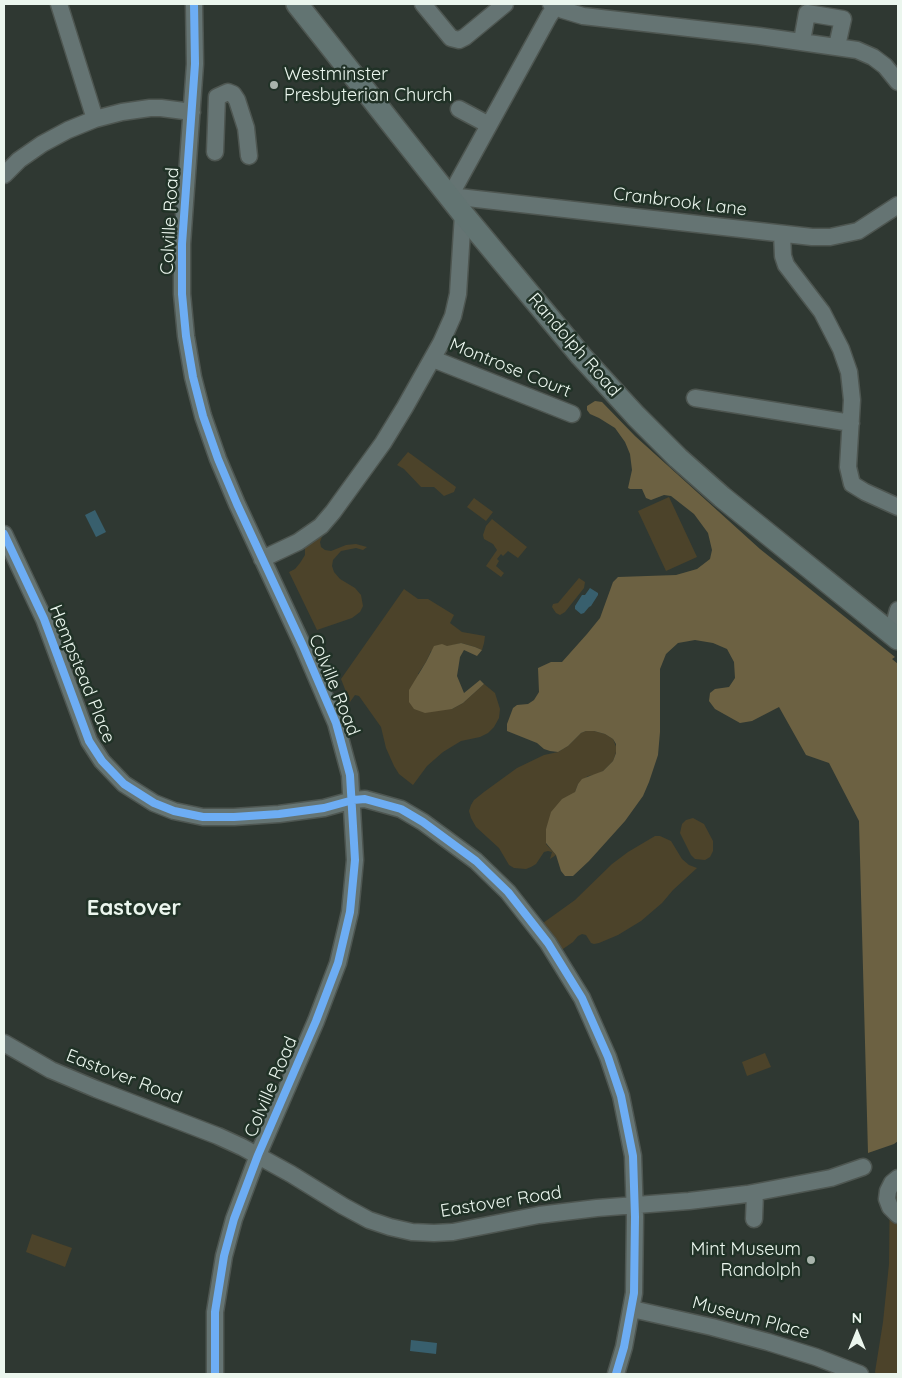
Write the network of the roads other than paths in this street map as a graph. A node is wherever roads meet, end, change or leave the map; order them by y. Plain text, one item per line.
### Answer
1 (59, 4) edge
2 (194, 4) edge
3 (296, 4) edge
4 (423, 4) edge
5 (505, 4) edge
6 (555, 4) edge
7 (802, 41) junction
8 (837, 46) junction
9 (898, 82) edge
10 (459, 109) dead end
11 (192, 112) junction
12 (95, 119) junction
13 (489, 125) junction
14 (215, 152) dead end
15 (249, 156) dead end
16 (4, 175) edge
17 (450, 196) junction
18 (898, 205) edge
19 (463, 214) junction
20 (782, 234) junction
21 (433, 359) junction
22 (695, 398) dead end
23 (572, 414) dead end
24 (851, 423) junction
25 (898, 506) edge
26 (4, 534) edge
27 (262, 559) junction
28 (898, 610) edge
29 (895, 636) edge
30 (353, 800) junction
31 (4, 1043) edge
32 (258, 1155) junction
33 (863, 1167) dead end
34 (898, 1178) edge
35 (755, 1193) junction
36 (635, 1206) junction
37 (898, 1215) edge
38 (754, 1220) dead end
39 (632, 1309) junction
40 (216, 1374) edge
41 (616, 1374) edge
42 (858, 1374) edge

1 - 12 street
2 - 11 street, Colville Road
3 - 17 main road, Randolph Road
4 - 5 street
6 - 7 street
6 - 13 street
7 - 8 street
7 - 8 street
8 - 9 street
10 - 13 street
11 - 12 street
11 - 27 street, Colville Road
12 - 16 street
13 - 17 street
14 - 15 street
17 - 19 main road, Randolph Road
17 - 20 street, Cranbrook Lane
18 - 20 street, Cranbrook Lane
19 - 21 street
19 - 29 main road, Randolph Road
20 - 24 street
21 - 23 street, Montrose Court
21 - 27 street
22 - 24 street
24 - 25 street
26 - 30 street, Hempstead Place
27 - 30 street, Colville Road
28 - 29 street
30 - 32 street, Colville Road
30 - 36 street, Hempstead Place
31 - 32 street, Eastover Road
32 - 36 street, Eastover Road
32 - 40 street, Colville Road
33 - 35 street, Eastover Road
34 - 37 street
35 - 36 street, Eastover Road
35 - 38 street
36 - 39 street, Hempstead Place
39 - 41 street, Hempstead Place
39 - 42 street, Museum Place

